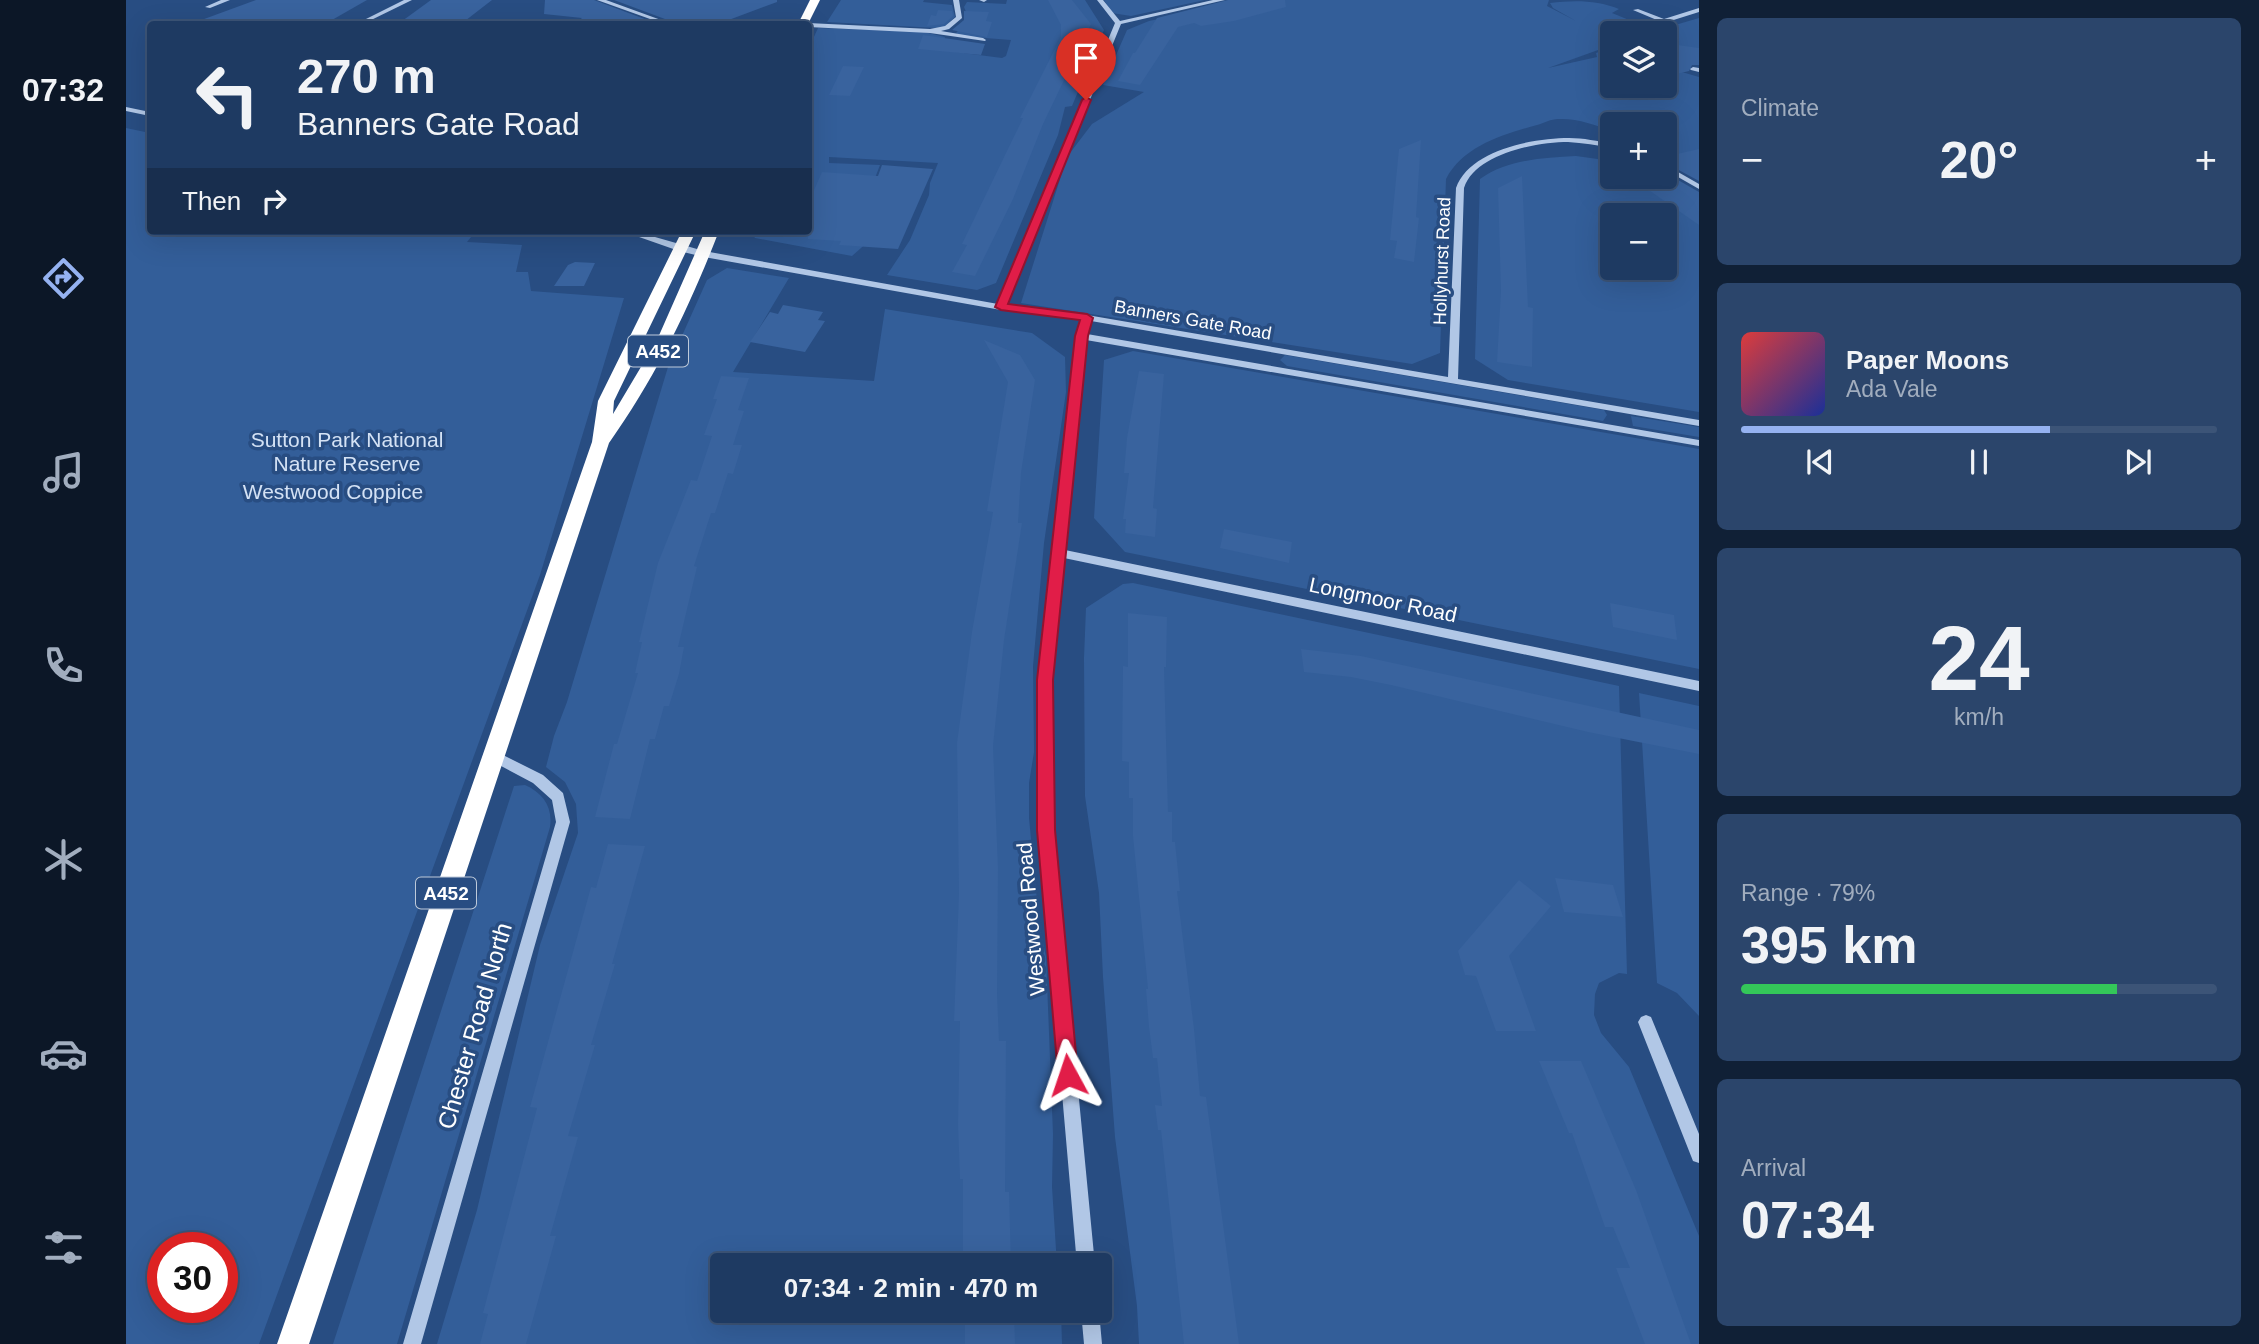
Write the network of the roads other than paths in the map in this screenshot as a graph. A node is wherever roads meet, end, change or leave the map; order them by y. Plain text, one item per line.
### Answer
1 (227, 0) edge
2 (409, 0) edge
3 (600, 0) edge
4 (815, 0) edge
5 (956, 0) edge
6 (1100, 0) edge
7 (1222, 0) edge
8 (201, 4) dead end
9 (208, 7) junction
10 (219, 10) dead end
11 (1636, 10) dead end
12 (1699, 10) edge
13 (365, 21) edge
14 (660, 21) edge
15 (804, 21) edge
16 (1118, 23) junction
17 (812, 25) edge
18 (930, 31) junction
19 (983, 40) dead end
20 (126, 109) edge
21 (147, 113) edge
22 (1600, 144) edge
23 (1677, 174) edge
24 (1699, 187) edge
25 (638, 235) edge
26 (687, 235) edge
27 (711, 235) edge
28 (682, 249) junction
29 (704, 254) junction
30 (1001, 307) junction
31 (1087, 318) junction
32 (1082, 336) junction
33 (1453, 379) junction
34 (1699, 422) edge
35 (601, 442) junction
36 (1699, 443) edge
37 (1059, 553) junction
38 (1699, 686) edge
39 (493, 755) junction
40 (1646, 1022) dead end
41 (1699, 1155) edge
42 (1085, 1253) edge
43 (1091, 1323) edge
44 (293, 1344) edge
45 (412, 1344) edge
46 (1093, 1344) edge

1 - 9 street
2 - 13 street
3 - 14 street
4 - 15 highway
5 - 18 street
6 - 16 street
7 - 16 street
8 - 9 street
9 - 10 street
11 - 12 street
16 - 30 street
17 - 18 street
18 - 19 street
20 - 21 street
22 - 33 street, Hollyhurst Road
23 - 24 street
25 - 28 street, Banners Gate Road
26 - 28 highway, A452
27 - 29 highway, A452
28 - 29 street, Banners Gate Road
28 - 35 highway, A452
29 - 30 street, Banners Gate Road
29 - 35 highway, A452
30 - 31 street, Banners Gate Road
31 - 32 street, Westwood Road
31 - 33 street, Banners Gate Road
32 - 36 street, Banners Gate Road
32 - 37 street, Westwood Road
33 - 34 street, Banners Gate Road
35 - 39 highway, A452
37 - 38 street, Longmoor Road
37 - 42 street, Westwood Road
39 - 44 highway, A452
39 - 45 street, Chester Road North
40 - 41 street
43 - 46 street

